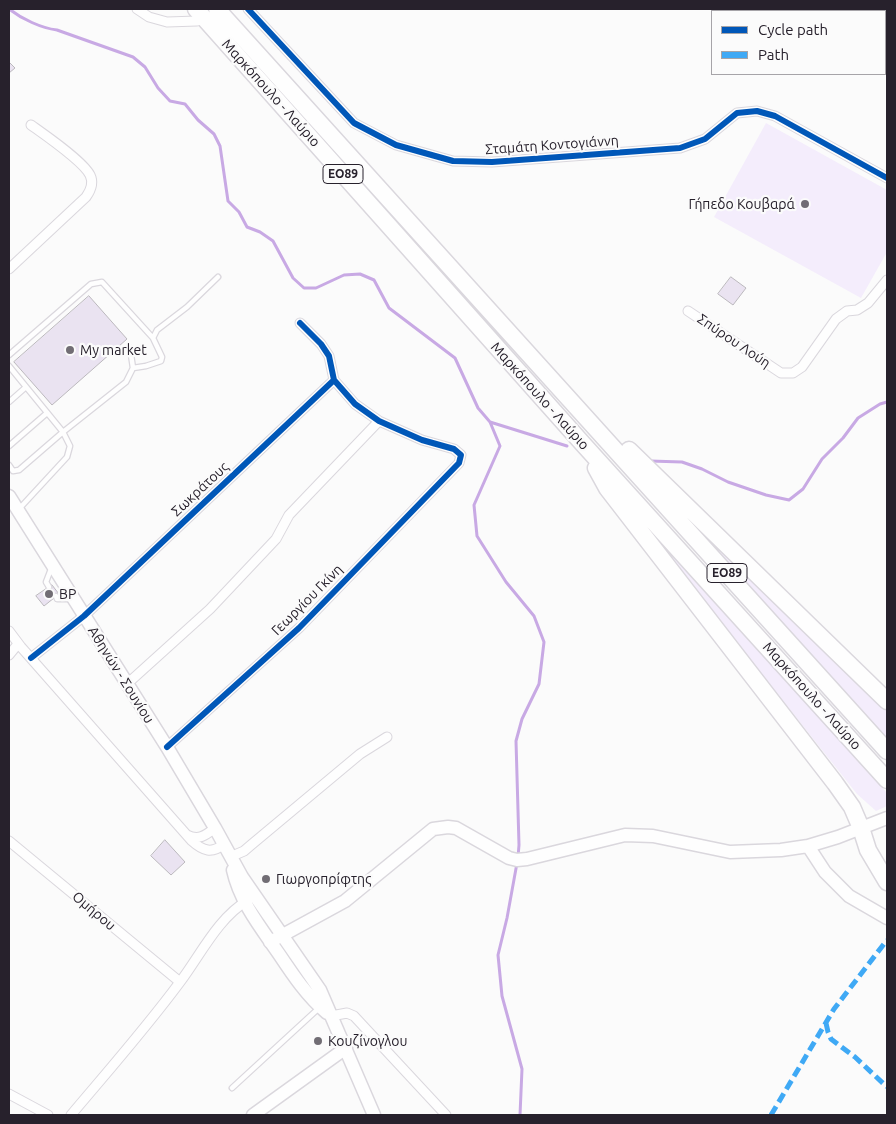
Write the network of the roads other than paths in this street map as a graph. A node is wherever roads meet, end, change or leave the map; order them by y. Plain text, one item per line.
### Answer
1 (137, 9) edge
2 (248, 9) edge
3 (206, 12) edge
4 (31, 125) dead end
5 (887, 178) edge
6 (9, 269) edge
7 (218, 277) dead end
8 (887, 280) edge
9 (688, 310) dead end
10 (300, 323) dead end
11 (153, 338) junction
12 (130, 348) dead end
13 (9, 355) edge
14 (9, 366) edge
15 (133, 368) junction
16 (334, 380) junction
17 (26, 387) junction
18 (566, 395) junction
19 (9, 402) edge
20 (47, 413) junction
21 (379, 421) junction
22 (63, 432) junction
23 (583, 444) junction
24 (9, 446) edge
25 (9, 465) edge
26 (9, 496) edge
27 (18, 510) junction
28 (52, 565) junction
29 (49, 587) dead end
30 (56, 596) dead end
31 (74, 599) junction
32 (84, 616) junction
33 (9, 631) edge
34 (18, 644) junction
35 (9, 655) edge
36 (30, 658) junction
37 (127, 684) junction
38 (887, 701) edge
39 (386, 737) dead end
40 (167, 748) junction
41 (887, 751) edge
42 (887, 780) edge
43 (886, 818) edge
44 (215, 828) junction
45 (861, 828) junction
46 (187, 835) junction
47 (9, 841) edge
48 (224, 844) junction
49 (808, 846) junction
50 (230, 857) junction
51 (887, 882) edge
52 (249, 899) junction
53 (887, 918) edge
54 (282, 935) junction
55 (270, 942) junction
56 (180, 982) junction
57 (320, 1007) junction
58 (331, 1016) junction
59 (346, 1048) junction
60 (232, 1088) dead end
61 (9, 1094) edge
62 (373, 1114) edge
63 (48, 1115) edge
64 (71, 1115) edge
65 (253, 1115) edge
66 (446, 1115) edge

1 - 3 street
2 - 5 street, Σταμάτη Κοντογιάννη
3 - 18 highway, Μαρκόπουλο - Λαύριο / ΕΟ89
3 - 23 highway, Μαρκόπουλο - Λαύριο / ΕΟ89
4 - 6 street
7 - 11 lane
8 - 9 street, Σπύρου Λούη
10 - 16 street
11 - 13 lane
11 - 15 lane
12 - 15 lane
14 - 17 lane
15 - 22 lane
16 - 21 street
16 - 32 street, Σωκράτους
17 - 19 lane
17 - 20 lane
18 - 38 highway
18 - 41 highway, Μαρκόπουλο - Λαύριο / ΕΟ89
20 - 22 lane
20 - 24 lane
21 - 37 street
21 - 40 street, Γεωργίου Γκίνη
22 - 25 lane
22 - 27 lane
23 - 42 highway, Μαρκόπουλο - Λαύριο / ΕΟ89
23 - 45 highway
26 - 27 main road, Αθηνών - Σουνίου
27 - 28 main road, Αθηνών - Σουνίου
28 - 29 lane
28 - 31 main road, Αθηνών - Σουνίου
30 - 31 lane
31 - 32 main road, Αθηνών - Σουνίου
32 - 36 street, Σωκράτους
32 - 37 main road, Αθηνών - Σουνίου
33 - 34 street
34 - 35 street
34 - 36 street
36 - 46 street
37 - 40 main road, Αθηνών - Σουνίου
39 - 50 street
40 - 44 main road, Αθηνών - Σουνίου
43 - 45 main road
44 - 46 street
44 - 48 main road, Αθηνών - Σουνίου
45 - 49 main road
45 - 51 highway
46 - 48 street
47 - 56 street, Ομήρου
48 - 50 main road, Αθηνών - Σουνίου
49 - 53 main road
49 - 54 main road
50 - 52 main road, Αθηνών - Σουνίου
52 - 54 main road, Αθηνών - Σουνίου
52 - 55 main road, Αθηνών - Σουνίου
52 - 56 street
54 - 55 main road
54 - 58 main road, Αθηνών - Σουνίου
55 - 57 main road, Αθηνών - Σουνίου
56 - 64 street
57 - 58 main road, Αθηνών - Σουνίου
57 - 60 lane
58 - 59 main road, Αθηνών - Σουνίου
58 - 66 street
59 - 62 main road, Αθηνών - Σουνίου
59 - 65 main road
61 - 63 street

